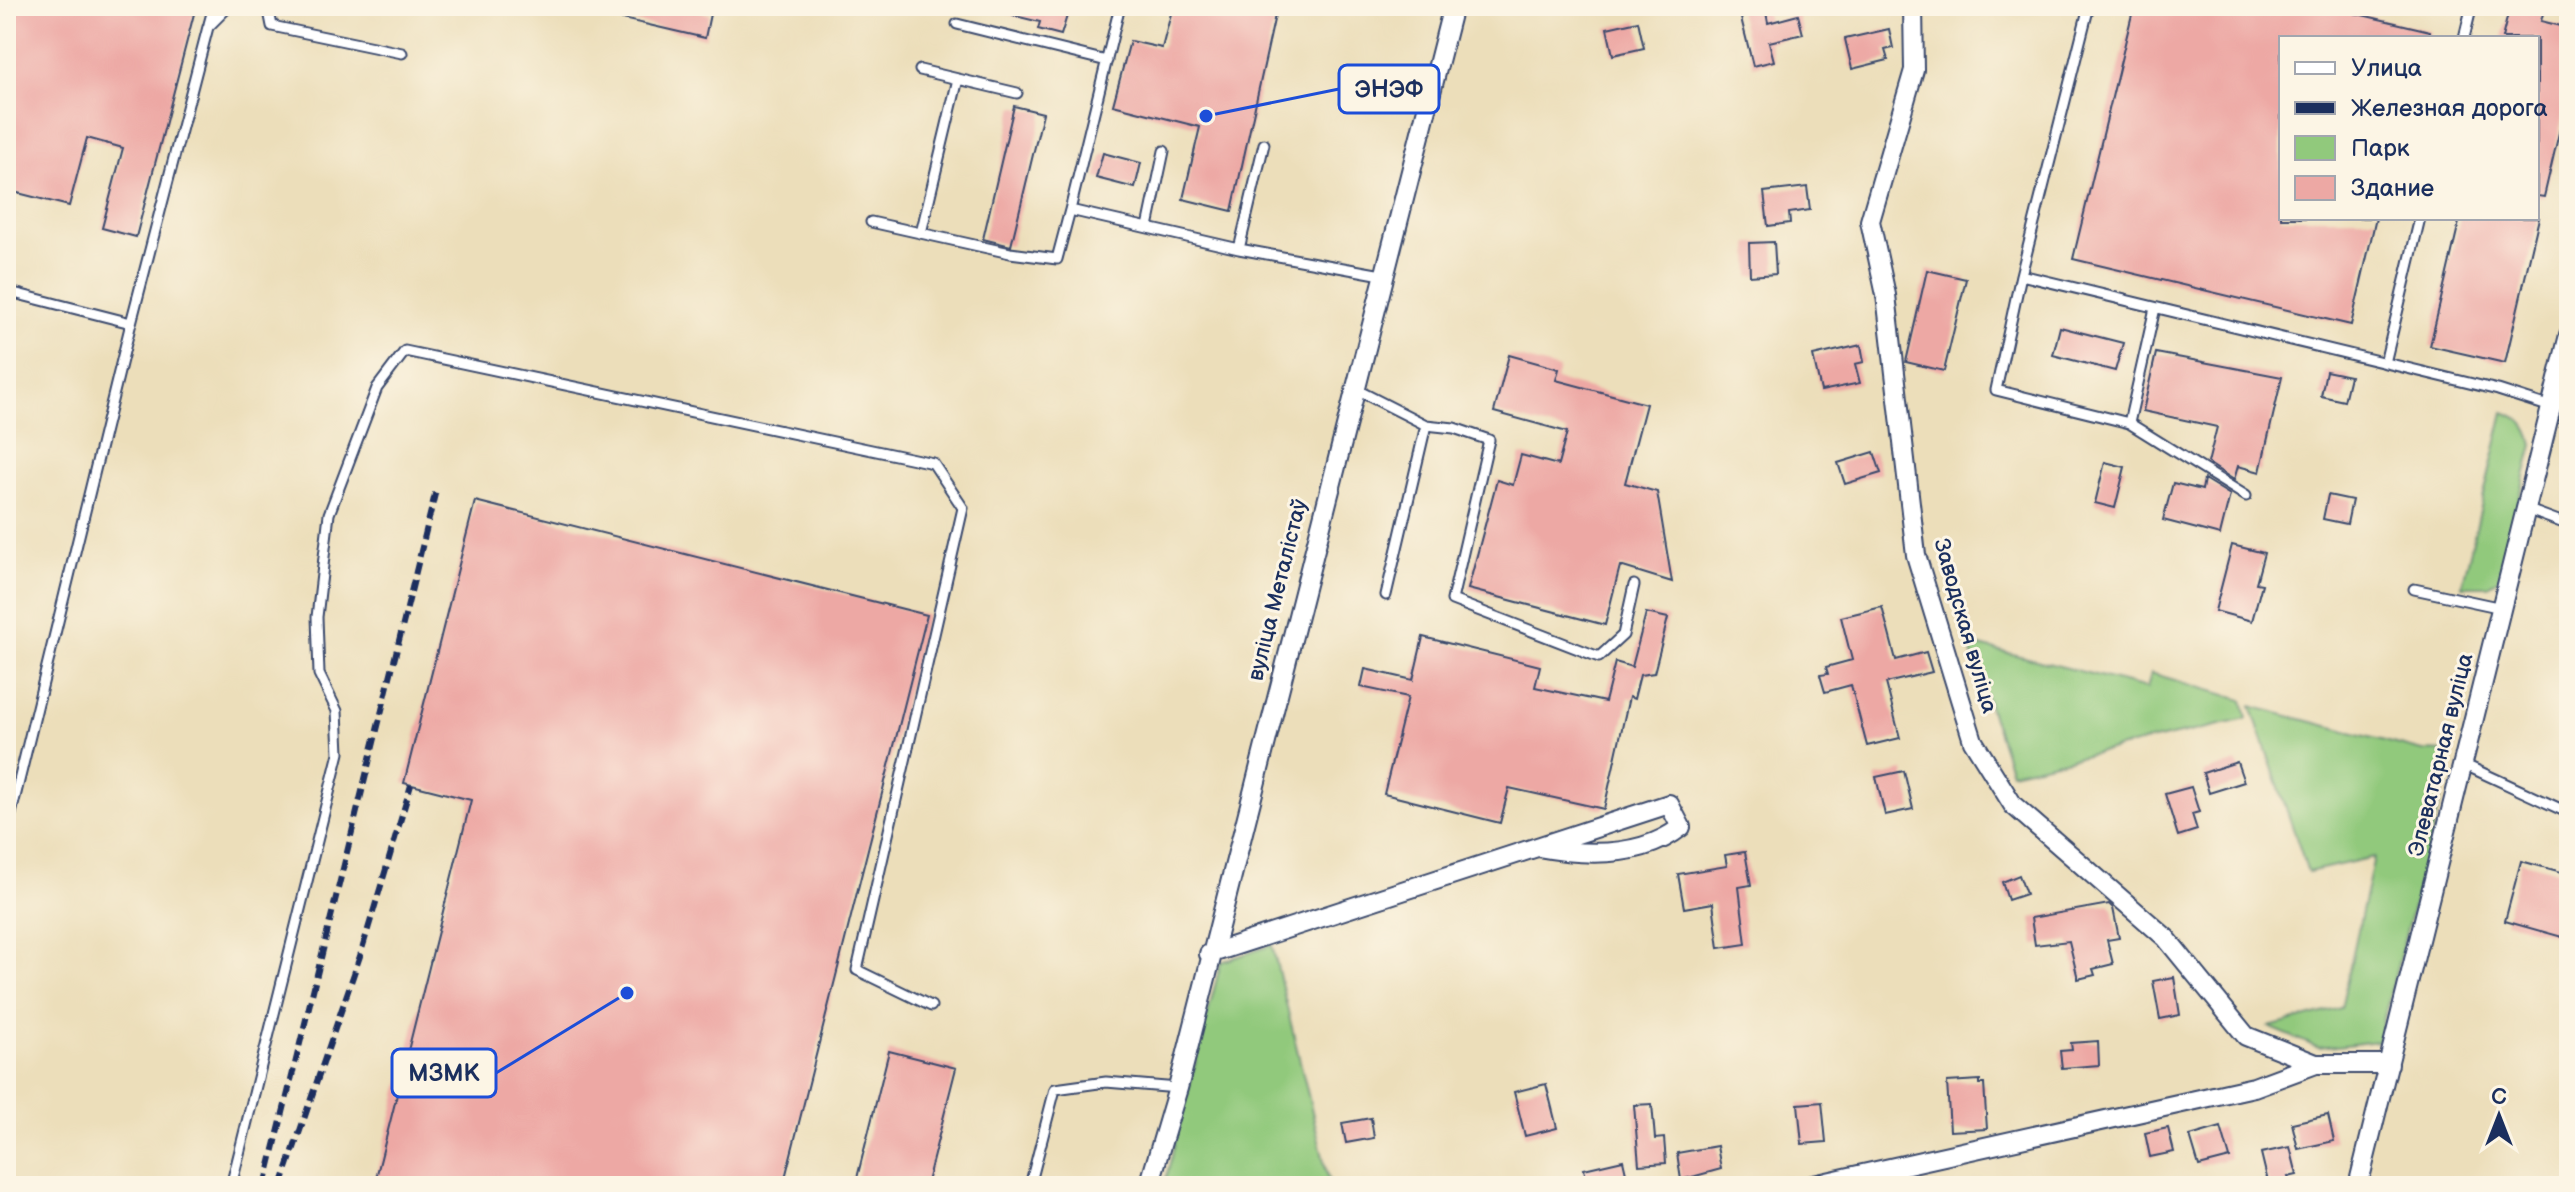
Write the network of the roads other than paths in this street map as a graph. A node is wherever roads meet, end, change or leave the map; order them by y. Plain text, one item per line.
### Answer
1 (214, 6) edge
2 (229, 6) edge
3 (268, 6) edge
4 (1120, 6) edge
5 (1453, 6) edge
6 (1913, 6) edge
7 (2089, 6) edge
8 (2459, 6) edge
9 (957, 24) dead end
10 (208, 27) junction
11 (2464, 36) edge
12 (402, 53) dead end
13 (1107, 61) junction
14 (920, 70) dead end
15 (958, 79) junction
16 (1017, 93) dead end
17 (1264, 144) dead end
18 (1164, 151) dead end
19 (1070, 210) junction
20 (2420, 220) edge
21 (871, 222) dead end
22 (1148, 227) junction
23 (921, 233) junction
24 (1239, 249) junction
25 (1382, 275) junction
26 (2021, 275) junction
27 (6, 291) edge
28 (2155, 308) junction
29 (131, 323) junction
30 (2569, 335) edge
31 (2385, 363) junction
32 (1355, 389) junction
33 (2551, 407) junction
34 (2129, 423) junction
35 (1426, 425) junction
36 (2246, 496) dead end
37 (2526, 509) junction
38 (2569, 525) edge
39 (1634, 585) dead end
40 (2414, 589) dead end
41 (1386, 595) dead end
42 (2502, 608) junction
43 (2463, 764) junction
44 (2569, 813) edge
45 (6, 834) edge
46 (1538, 847) junction
47 (1209, 954) junction
48 (931, 1006) dead end
49 (2316, 1064) junction
50 (2389, 1064) junction
51 (1178, 1088) junction
52 (231, 1186) edge
53 (1040, 1186) edge
54 (1149, 1186) edge
55 (1809, 1186) edge
56 (2358, 1186) edge

1 - 10 lane
2 - 10 lane
3 - 12 lane
4 - 13 lane
5 - 25 street, вуліца Металістаў
6 - 49 street, Заводская вуліца
7 - 26 lane
8 - 11 lane
9 - 13 lane
10 - 29 lane
13 - 19 lane
14 - 15 lane
15 - 16 lane
15 - 23 lane
17 - 24 lane
18 - 22 lane
19 - 22 lane
19 - 23 lane
20 - 31 lane
21 - 23 lane
22 - 24 lane
24 - 25 lane
25 - 32 street, вуліца Металістаў
26 - 28 lane
26 - 34 lane
27 - 29 lane
28 - 31 lane
28 - 34 lane
29 - 45 lane
30 - 33 street, Элеватарная вуліца
31 - 33 lane
32 - 35 lane
32 - 47 street, вуліца Металістаў
33 - 37 street, Элеватарная вуліца
34 - 36 lane
35 - 39 lane
35 - 41 lane
37 - 38 lane
37 - 42 street, Элеватарная вуліца
40 - 42 lane
42 - 43 street, Элеватарная вуліца
43 - 44 lane
43 - 50 street, Элеватарная вуліца
46 - 46 street
46 - 47 street
47 - 51 street, вуліца Металістаў
48 - 52 lane
49 - 50 street, Заводская вуліца
49 - 55 street, Заводская вуліца
50 - 56 street, Элеватарная вуліца
51 - 53 lane
51 - 54 street, вуліца Металістаў

